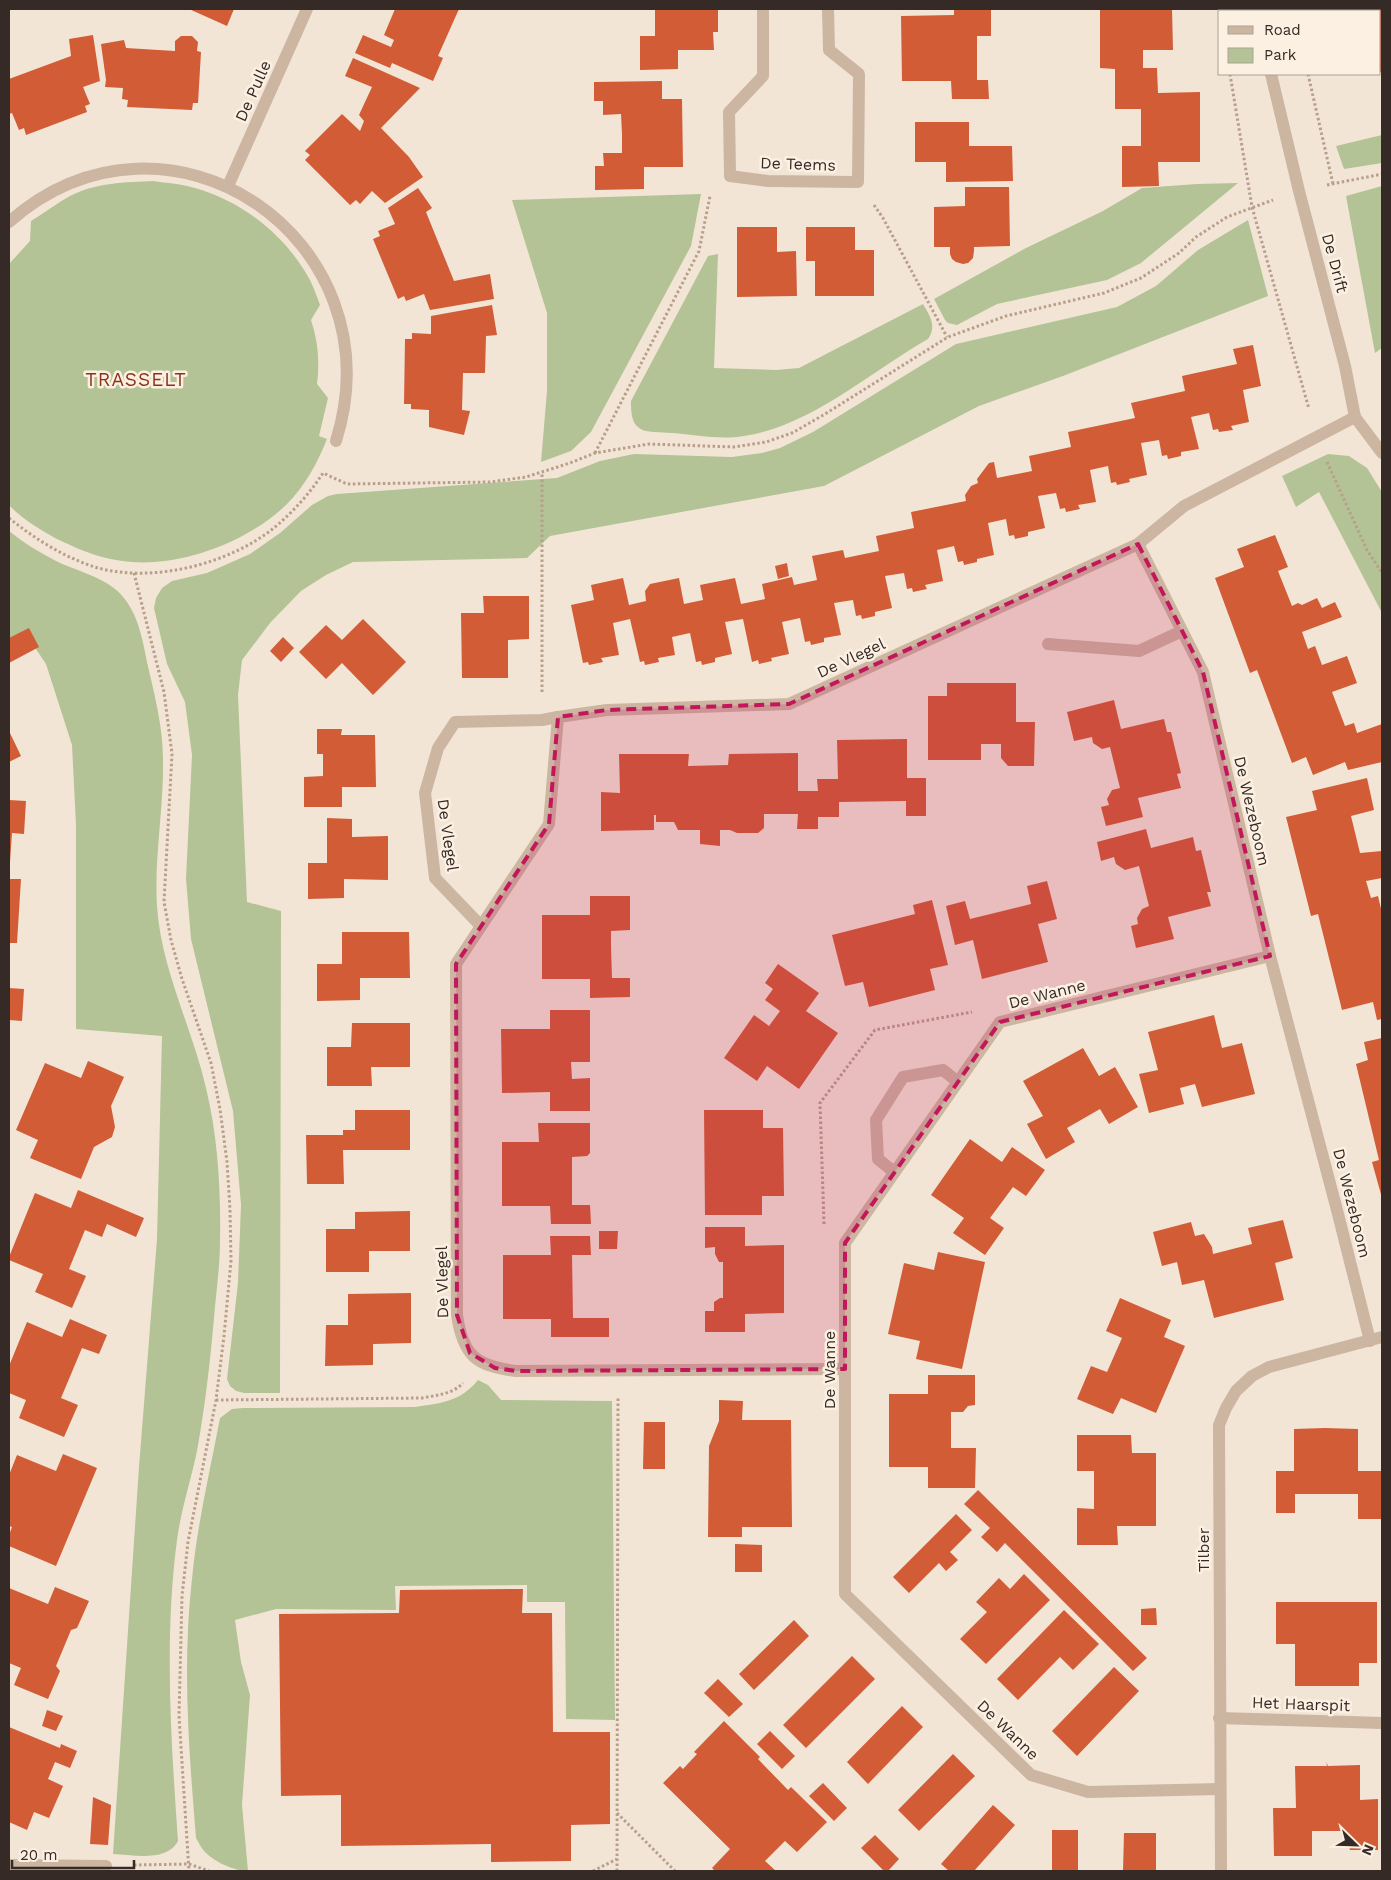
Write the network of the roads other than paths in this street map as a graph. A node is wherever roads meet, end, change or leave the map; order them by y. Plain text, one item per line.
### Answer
1 (307, 9) edge
2 (763, 9) edge
3 (828, 9) edge
4 (1271, 75) edge
5 (228, 186) junction
6 (9, 222) edge
7 (1356, 417) junction
8 (336, 441) dead end
9 (1382, 453) edge
10 (1138, 544) junction
11 (1182, 631) junction
12 (1048, 644) dead end
13 (558, 717) junction
14 (481, 926) junction
15 (1270, 956) junction
16 (958, 1082) junction
17 (894, 1172) junction
18 (1376, 1339) edge
19 (845, 1369) junction
20 (1219, 1718) junction
21 (1382, 1723) edge
22 (1220, 1789) junction
23 (9, 1865) edge
24 (106, 1866) road end
25 (1221, 1871) edge

1 - 5 street, De Pulle
2 - 3 street, De Teems
4 - 7 street, De Drift
5 - 6 street
5 - 8 street
7 - 9 street, De Drift
7 - 10 street
10 - 11 street, De Wezeboom
10 - 13 street, De Vlegel
11 - 12 street
11 - 15 street, De Wezeboom
13 - 14 street, De Vlegel
13 - 14 street, De Vlegel
14 - 19 street, De Vlegel
15 - 16 street, De Wanne
15 - 18 street, De Wezeboom
16 - 17 street, De Wanne
16 - 17 street
17 - 19 street, De Wanne
18 - 20 street, Tilber
19 - 22 street, De Wanne
20 - 21 street, Het Haarspit
20 - 22 street, Tilber
22 - 25 street, Tilber
23 - 24 street

